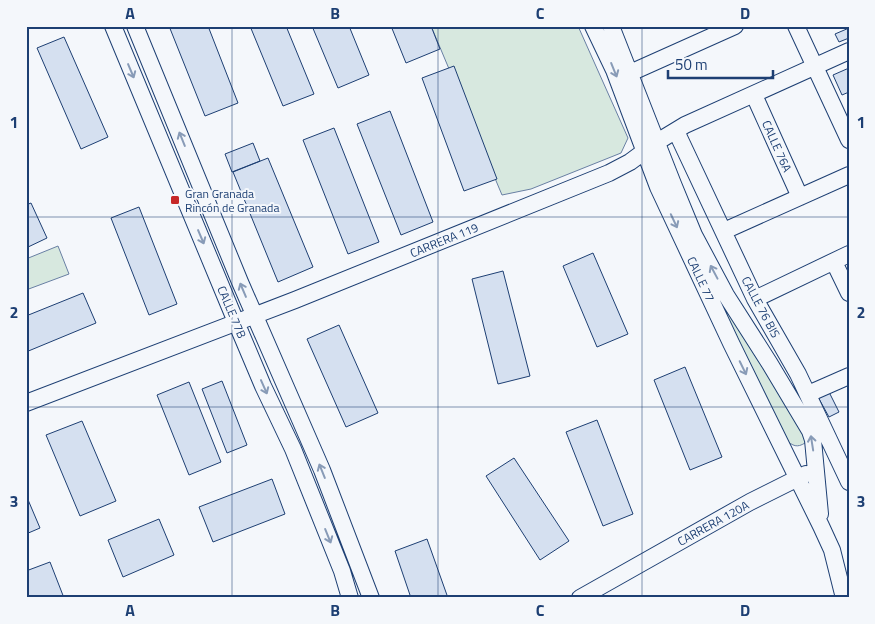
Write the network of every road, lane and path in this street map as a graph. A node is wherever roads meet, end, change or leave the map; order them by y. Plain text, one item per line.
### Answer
1 (113, 26) edge
2 (135, 26) edge
3 (593, 26) edge
4 (611, 26) edge
5 (735, 26) edge
6 (796, 26) edge
7 (705, 32) edge
8 (849, 51) edge
9 (814, 67) junction
10 (630, 74) junction
11 (754, 94) junction
12 (676, 131) junction
13 (849, 140) edge
14 (650, 147) junction
15 (849, 175) edge
16 (800, 197) junction
17 (724, 231) junction
18 (842, 258) edge
19 (752, 292) junction
20 (849, 293) edge
21 (726, 295) junction
22 (254, 315) junction
23 (236, 322) junction
24 (798, 374) junction
25 (849, 376) edge
26 (781, 382) junction
27 (808, 394) junction
28 (26, 403) edge
29 (843, 457) edge
30 (815, 470) junction
31 (798, 478) junction
32 (849, 482) edge
33 (821, 526) junction
34 (843, 564) edge
35 (350, 598) edge
36 (371, 598) edge
37 (580, 598) edge
38 (844, 598) edge

1 -> 23 street, CALLE 77B
22 -> 2 street, CALLE 77B
3 -> 14 street, CALLE 77
4 - 10 street, CALLE 77
5 - 7 street
6 - 9 street
7 - 10 street
8 - 9 street, CARRERA 119
9 - 11 street, CARRERA 119
9 - 13 street
10 - 14 street, CALLE 77
11 - 12 street, CARRERA 119
11 - 16 street, CALLE 76A
12 - 14 street, CARRERA 119
12 - 17 street, CALLE 76 BIS
21 -> 14 street, CALLE 77
14 - 22 street, CARRERA 119
14 -> 31 street, CALLE 77
15 - 16 street
16 - 17 street
17 - 19 street, CALLE 76 BIS
18 - 19 street
18 - 20 street
19 - 21 street
19 - 24 street, CALLE 76 BIS
21 - 26 street, CALLE 77
22 - 23 street, CARRERA 119
36 -> 22 street, CALLE 77B
23 - 28 street, CARRERA 119
23 -> 35 street, CALLE 77B
24 - 26 street
24 - 27 street, CALLE 76 BIS
25 - 27 street
30 -> 26 street, CALLE 77
27 - 29 street, CALLE 76 BIS
29 - 30 street, CARRERA 120A
29 - 32 street, CALLE 76 BIS
30 - 31 street, CARRERA 120A
30 - 33 street, CALLE 77
31 - 33 street, CALLE 77
31 - 37 street, CARRERA 120A
33 - 34 street, CALLE 77
34 - 38 street, CALLE 77

